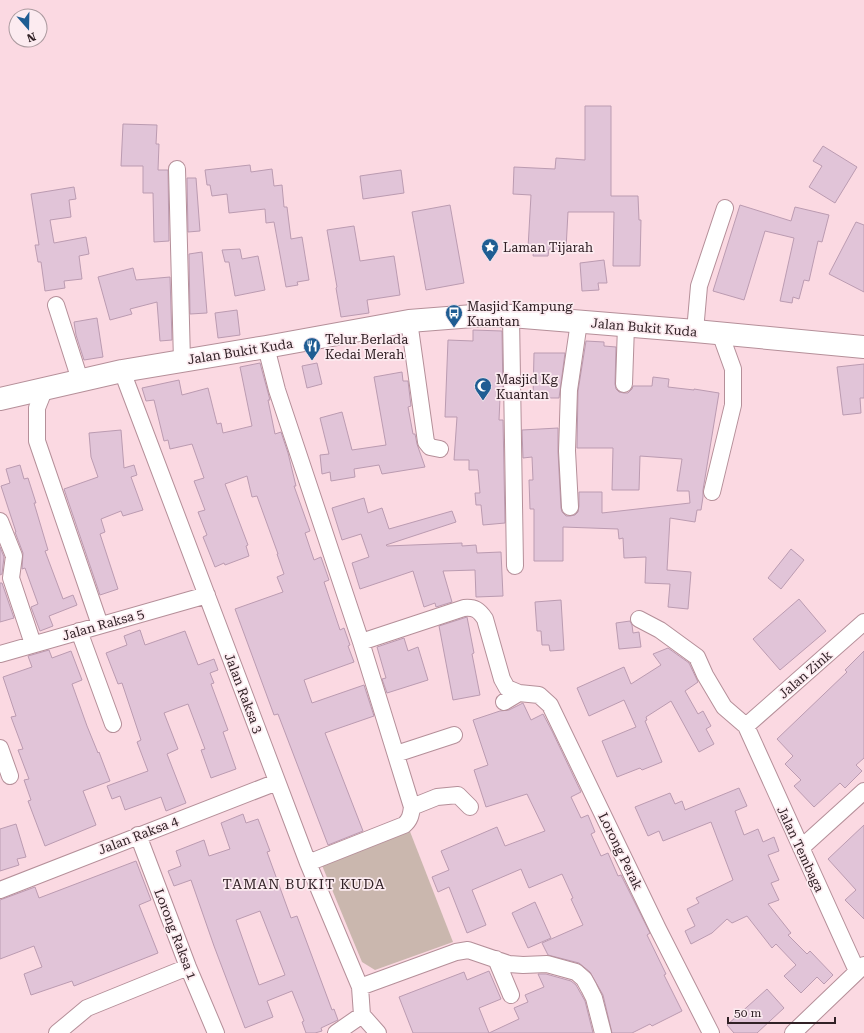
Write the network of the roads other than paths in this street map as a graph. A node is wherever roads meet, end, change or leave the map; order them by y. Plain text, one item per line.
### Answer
1 (177, 169) dead end
2 (725, 208) dead end
3 (56, 305) dead end
4 (511, 316) junction
5 (409, 321) junction
6 (578, 322) junction
7 (626, 326) junction
8 (696, 331) junction
9 (720, 333) junction
10 (266, 347) junction
11 (864, 347) edge
12 (182, 361) junction
13 (122, 371) junction
14 (80, 380) junction
15 (624, 384) dead end
16 (45, 388) junction
17 (0, 399) edge
18 (440, 449) dead end
19 (712, 492) dead end
20 (570, 507) dead end
21 (0, 521) edge
22 (515, 566) dead end
23 (207, 595) junction
24 (639, 619) dead end
25 (864, 622) edge
26 (100, 625) junction
27 (79, 631) junction
28 (361, 642) junction
29 (32, 644) junction
30 (0, 654) edge
31 (113, 724) dead end
32 (746, 726) junction
33 (454, 736) dead end
34 (1, 753) edge
35 (396, 754) junction
36 (10, 776) dead end
37 (277, 782) junction
38 (864, 792) edge
39 (412, 807) junction
40 (470, 807) dead end
41 (138, 835) junction
42 (801, 848) junction
43 (308, 863) junction
44 (0, 890) edge
45 (496, 959) junction
46 (188, 967) junction
47 (861, 968) edge
48 (360, 987) junction
49 (511, 996) dead end
50 (362, 1015) junction
51 (57, 1033) edge
52 (216, 1033) edge
53 (336, 1033) edge
54 (378, 1033) edge
55 (603, 1033) edge
56 (711, 1033) edge
57 (793, 1033) edge

1 - 12 street
2 - 8 street
3 - 14 street
4 - 5 street, Jalan Bukit Kuda
4 - 6 street, Jalan Bukit Kuda
4 - 22 street
5 - 10 street, Jalan Bukit Kuda
5 - 18 street
6 - 7 street, Jalan Bukit Kuda
6 - 20 street
7 - 8 street, Jalan Bukit Kuda
7 - 15 street
8 - 9 street, Jalan Bukit Kuda
9 - 11 street, Jalan Bukit Kuda
9 - 19 street
10 - 12 street, Jalan Bukit Kuda
10 - 28 street
12 - 13 street, Jalan Bukit Kuda
13 - 14 street, Jalan Bukit Kuda
13 - 23 street, Jalan Raksa 3
14 - 16 street, Jalan Bukit Kuda
16 - 17 street, Jalan Bukit Kuda
16 - 26 street
21 - 29 street
23 - 26 street, Jalan Raksa 5
23 - 37 street, Jalan Raksa 3
24 - 32 street
25 - 32 street, Jalan Zink
26 - 27 street, Jalan Raksa 5
27 - 29 street, Jalan Raksa 5
27 - 31 street
28 - 35 street
28 - 56 street, Lorong Perak
29 - 30 street, Jalan Raksa 5
32 - 42 street, Jalan Tembaga
33 - 35 street
34 - 36 street
35 - 39 street
37 - 41 street, Jalan Raksa 4
37 - 43 street, Jalan Raksa 3
38 - 42 street
39 - 40 street
39 - 43 street
41 - 44 street, Jalan Raksa 4
41 - 46 street, Lorong Raksa 1
42 - 47 street, Jalan Tembaga
43 - 48 street, Jalan Raksa 3
45 - 48 street
45 - 49 street
45 - 55 street
46 - 51 street
46 - 52 street, Lorong Raksa 1
47 - 57 street
48 - 50 street, Jalan Raksa 3
50 - 53 street
50 - 54 street

